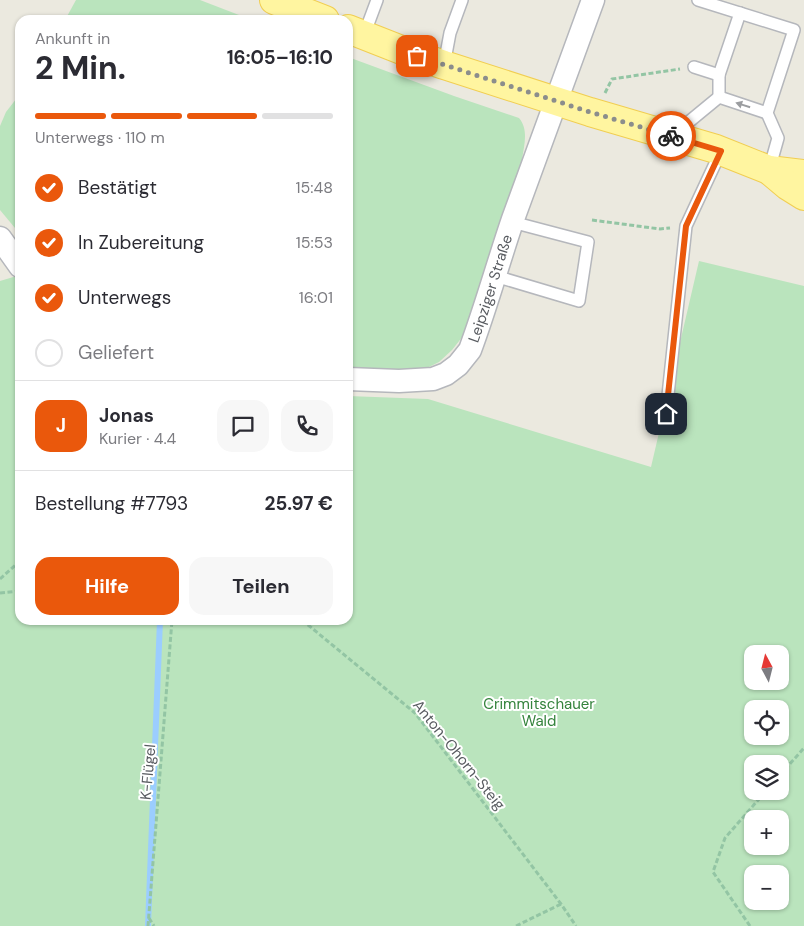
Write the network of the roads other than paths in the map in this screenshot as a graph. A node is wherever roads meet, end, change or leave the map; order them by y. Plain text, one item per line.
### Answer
1 (274, 0) edge
2 (377, 0) edge
3 (462, 0) edge
4 (593, 0) edge
5 (698, 0) edge
6 (740, 13) junction
7 (312, 15) edge
8 (356, 32) edge
9 (444, 65) junction
10 (694, 67) road end
11 (719, 75) junction
12 (719, 97) junction
13 (556, 101) junction
14 (767, 113) junction
15 (672, 136) junction
16 (721, 151) junction
17 (769, 170) junction
18 (804, 174) edge
19 (804, 196) edge
20 (512, 222) junction
21 (495, 276) junction
22 (353, 379) edge
23 (666, 414) dead end

1 - 7 main road
2 - 8 lane
3 - 9 lane
4 - 13 street, Leipziger Straße
5 - 6 lane
6 - 11 lane
6 - 14 lane
8 - 9 main road
9 - 13 main road
10 - 11 lane
11 - 12 lane
14 -> 12 lane
12 - 15 lane
13 - 15 main road
13 - 20 street, Leipziger Straße
14 - 17 lane
15 - 16 main road
16 - 17 main road
16 - 23 lane
17 - 18 main road
17 - 19 main road
20 - 21 street, Leipziger Straße
20 - 21 lane
21 - 22 street, Leipziger Straße

